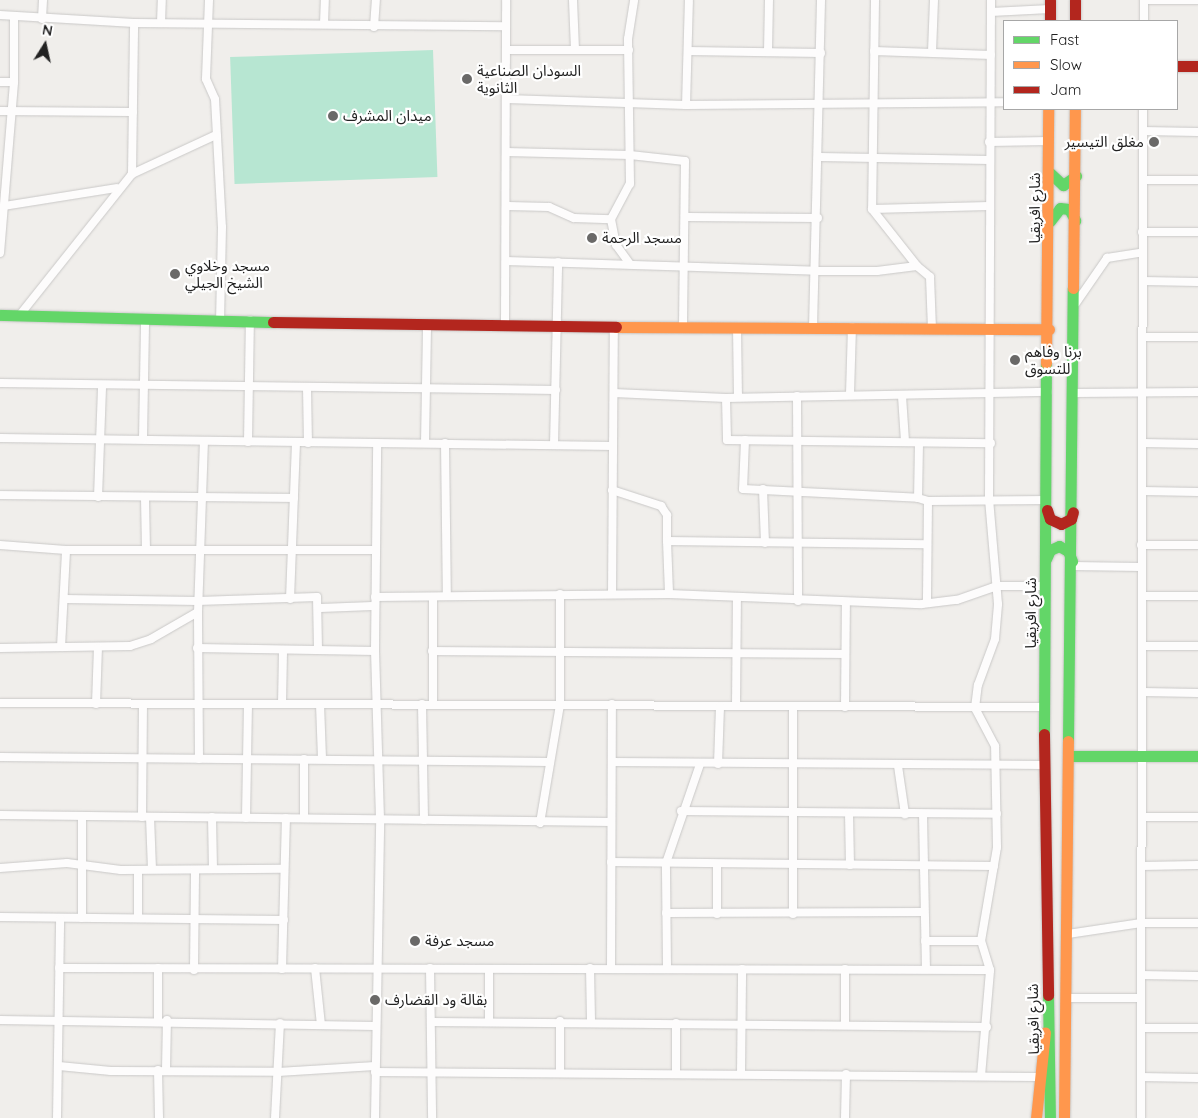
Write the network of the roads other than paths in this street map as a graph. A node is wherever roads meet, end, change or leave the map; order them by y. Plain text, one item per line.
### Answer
1 (43, 0) edge
2 (162, 0) edge
3 (209, 0) edge
4 (325, 0) edge
5 (376, 0) edge
6 (506, 0) edge
7 (573, 0) edge
8 (634, 0) edge
9 (689, 0) edge
10 (769, 0) edge
11 (821, 0) edge
12 (875, 0) edge
13 (934, 0) edge
14 (991, 0) edge
15 (1075, 0) edge
16 (1144, 0) edge
17 (1198, 0) edge
18 (1050, 4) edge
19 (991, 12) junction
20 (0, 15) edge
21 (14, 16) junction
22 (42, 19) junction
23 (1050, 20) edge
24 (1075, 20) edge
25 (1144, 20) edge
26 (134, 23) junction
27 (161, 23) junction
28 (207, 23) junction
29 (324, 24) junction
30 (506, 26) junction
31 (374, 27) junction
32 (507, 50) junction
33 (575, 50) junction
34 (629, 50) junction
35 (688, 51) junction
36 (768, 51) junction
37 (874, 51) junction
38 (932, 52) junction
39 (821, 53) junction
40 (991, 55) junction
41 (1178, 66) edge
42 (1198, 66) edge
43 (0, 82) edge
44 (14, 82) junction
45 (507, 99) junction
46 (990, 101) junction
47 (1003, 102) edge
48 (632, 104) junction
49 (821, 104) junction
50 (874, 104) junction
51 (686, 105) junction
52 (1048, 110) edge
53 (1075, 110) edge
54 (1143, 110) edge
55 (0, 112) edge
56 (12, 112) junction
57 (133, 112) junction
58 (1143, 131) junction
59 (1198, 132) edge
60 (216, 135) junction
61 (1049, 141) junction
62 (989, 142) junction
63 (506, 152) junction
64 (630, 155) junction
65 (820, 157) junction
66 (873, 158) junction
67 (989, 160) junction
68 (4, 163) edge
69 (132, 174) junction
70 (1050, 174) junction
71 (1076, 176) junction
72 (1143, 180) junction
73 (1198, 180) edge
74 (119, 187) junction
75 (4, 206) junction
76 (508, 206) junction
77 (989, 206) junction
78 (872, 209) junction
79 (2, 215) edge
80 (686, 216) junction
81 (818, 218) junction
82 (611, 219) junction
83 (1075, 221) junction
84 (1050, 222) junction
85 (1142, 232) junction
86 (1198, 232) edge
87 (0, 252) edge
88 (1143, 252) junction
89 (506, 261) junction
90 (558, 262) junction
91 (630, 264) junction
92 (918, 266) junction
93 (684, 267) junction
94 (817, 271) junction
95 (1143, 281) junction
96 (1198, 282) edge
97 (1076, 303) junction
98 (0, 315) edge
99 (19, 316) junction
100 (145, 320) junction
101 (220, 320) junction
102 (250, 320) junction
103 (506, 325) junction
104 (557, 325) junction
105 (427, 326) junction
106 (683, 326) junction
107 (614, 327) junction
108 (737, 327) junction
109 (813, 328) junction
110 (852, 328) junction
111 (932, 328) junction
112 (989, 328) junction
113 (1049, 329) junction
114 (1143, 336) junction
115 (1198, 337) edge
116 (0, 383) edge
117 (102, 386) junction
118 (143, 386) junction
119 (251, 386) junction
120 (307, 387) junction
121 (426, 389) junction
122 (556, 390) junction
123 (988, 390) junction
124 (1048, 392) junction
125 (1142, 392) junction
126 (1198, 392) edge
127 (614, 393) junction
128 (1075, 393) junction
129 (850, 394) junction
130 (738, 396) junction
131 (797, 396) junction
132 (902, 396) junction
133 (726, 398) junction
134 (0, 438) edge
135 (100, 439) junction
136 (143, 439) junction
137 (745, 440) junction
138 (797, 441) junction
139 (905, 441) junction
140 (204, 442) junction
141 (248, 442) junction
142 (991, 442) junction
143 (296, 443) junction
144 (308, 443) junction
145 (377, 443) junction
146 (425, 443) junction
147 (445, 443) junction
148 (919, 443) junction
149 (1143, 444) junction
150 (1198, 444) edge
151 (554, 445) junction
152 (613, 446) junction
153 (763, 489) junction
154 (612, 490) junction
155 (796, 491) junction
156 (1143, 491) junction
157 (1198, 492) edge
158 (0, 495) edge
159 (98, 497) junction
160 (145, 498) junction
161 (294, 498) junction
162 (918, 498) junction
163 (202, 499) junction
164 (989, 500) junction
165 (928, 501) junction
166 (1047, 504) junction
167 (1073, 512) junction
168 (666, 541) junction
169 (799, 542) junction
170 (765, 543) junction
171 (927, 544) junction
172 (1141, 545) junction
173 (1198, 545) edge
174 (0, 546) edge
175 (146, 548) junction
176 (66, 550) junction
177 (199, 550) junction
178 (292, 550) junction
179 (376, 550) junction
180 (1046, 561) junction
181 (1072, 564) junction
182 (1141, 567) junction
183 (998, 586) junction
184 (1046, 586) junction
185 (560, 594) junction
186 (612, 594) junction
187 (669, 594) junction
188 (447, 596) junction
189 (1142, 596) junction
190 (1198, 596) edge
191 (375, 597) junction
192 (433, 597) junction
193 (65, 599) junction
194 (290, 599) junction
195 (738, 599) junction
196 (198, 601) junction
197 (798, 601) junction
198 (846, 602) junction
199 (927, 604) junction
200 (375, 606) junction
201 (318, 608) junction
202 (198, 612) junction
203 (1143, 646) junction
204 (1198, 646) edge
205 (61, 647) junction
206 (0, 648) edge
207 (98, 648) junction
208 (197, 648) junction
209 (282, 650) junction
210 (318, 650) junction
211 (375, 651) junction
212 (432, 651) junction
213 (561, 651) junction
214 (736, 652) junction
215 (845, 654) junction
216 (1143, 692) junction
217 (1198, 693) edge
218 (0, 703) edge
219 (96, 704) junction
220 (197, 704) junction
221 (248, 704) junction
222 (282, 704) junction
223 (320, 704) junction
224 (378, 704) junction
225 (422, 704) junction
226 (433, 704) junction
227 (612, 704) junction
228 (143, 705) junction
229 (560, 705) junction
230 (720, 706) junction
231 (736, 706) junction
232 (845, 707) junction
233 (1045, 707) junction
234 (793, 708) junction
235 (975, 708) junction
236 (0, 756) edge
237 (1070, 756) junction
238 (1143, 756) junction
239 (1198, 756) edge
240 (142, 759) junction
241 (198, 759) junction
242 (247, 759) junction
243 (304, 759) junction
244 (322, 759) junction
245 (380, 759) junction
246 (423, 760) junction
247 (550, 762) junction
248 (612, 762) junction
249 (700, 764) junction
250 (718, 764) junction
251 (1044, 765) junction
252 (793, 766) junction
253 (898, 766) junction
254 (995, 766) junction
255 (681, 811) junction
256 (792, 813) junction
257 (848, 814) junction
258 (905, 814) junction
259 (923, 814) junction
260 (997, 814) junction
261 (0, 815) edge
262 (82, 816) junction
263 (146, 817) junction
264 (212, 817) junction
265 (1142, 817) junction
266 (1198, 817) edge
267 (246, 818) junction
268 (286, 818) junction
269 (304, 818) junction
270 (380, 819) junction
271 (424, 820) junction
272 (540, 822) junction
273 (611, 822) junction
274 (611, 862) junction
275 (666, 863) junction
276 (82, 864) junction
277 (717, 864) junction
278 (792, 865) junction
279 (850, 865) junction
280 (1198, 865) edge
281 (923, 866) junction
282 (994, 866) junction
283 (1141, 866) junction
284 (0, 868) edge
285 (152, 869) junction
286 (284, 869) junction
287 (138, 870) junction
288 (195, 870) junction
289 (214, 870) junction
290 (924, 912) junction
291 (666, 913) junction
292 (717, 914) junction
293 (792, 914) junction
294 (0, 917) edge
295 (82, 918) junction
296 (138, 918) junction
297 (194, 918) junction
298 (60, 919) junction
299 (284, 920) junction
300 (1141, 923) junction
301 (1198, 923) edge
302 (1068, 934) junction
303 (925, 941) junction
304 (981, 941) junction
305 (667, 967) junction
306 (58, 968) junction
307 (158, 968) junction
308 (315, 968) junction
309 (376, 968) junction
310 (430, 968) junction
311 (489, 968) junction
312 (590, 968) junction
313 (612, 968) junction
314 (282, 969) junction
315 (742, 969) junction
316 (845, 969) junction
317 (926, 969) junction
318 (194, 970) junction
319 (990, 970) junction
320 (1141, 975) junction
321 (1198, 976) edge
322 (1067, 998) junction
323 (1140, 998) junction
324 (0, 1020) edge
325 (59, 1020) junction
326 (162, 1020) junction
327 (560, 1021) junction
328 (591, 1021) junction
329 (432, 1022) junction
330 (490, 1022) junction
331 (280, 1023) junction
332 (676, 1023) junction
333 (1048, 1023) junction
334 (741, 1024) junction
335 (321, 1025) junction
336 (845, 1025) junction
337 (375, 1026) junction
338 (987, 1027) junction
339 (1141, 1028) junction
340 (1198, 1028) edge
341 (59, 1066) junction
342 (375, 1069) junction
343 (162, 1070) junction
344 (278, 1072) junction
345 (433, 1073) junction
346 (560, 1073) junction
347 (676, 1073) junction
348 (741, 1073) junction
349 (846, 1074) junction
350 (981, 1076) junction
351 (1038, 1077) junction
352 (1141, 1077) junction
353 (1198, 1078) edge
354 (57, 1118) edge
355 (159, 1118) edge
356 (275, 1118) edge
357 (375, 1118) edge
358 (432, 1118) edge
359 (845, 1118) edge
360 (1036, 1118) edge
361 (1050, 1118) edge
362 (1064, 1118) edge
363 (1141, 1118) edge

1 - 22 street
2 - 27 street
3 - 28 street
4 - 29 street
5 - 31 street
6 - 30 street
7 - 33 street
8 - 34 street
9 - 35 street
10 - 36 street
11 - 39 street
12 - 37 street
13 - 38 street
14 - 19 street
15 - 24 street
16 - 17 street
16 - 25 street
18 - 19 street
18 - 23 street
19 - 40 street
20 - 21 street
21 - 22 street
21 - 44 street
22 - 26 street
26 - 27 street
26 - 57 street
27 - 28 street
28 - 29 street
28 - 60 street
29 - 31 street
30 - 31 street
30 - 32 street
32 - 33 street
32 - 45 street
33 - 34 street
34 - 48 street
35 - 36 street
35 - 51 street
36 - 39 street
37 - 38 street
37 - 50 street
38 - 40 street
39 - 49 street
40 - 46 street
41 - 42 street
43 - 44 street
44 - 56 street
45 - 48 street
45 - 63 street
46 - 47 street
46 - 50 street
46 - 62 street
48 - 51 street
48 - 64 street
49 - 50 street
49 - 51 street
49 - 65 street
50 - 66 street
52 - 61 street, شارع افريقيا
53 - 71 street
54 - 58 street
55 - 56 street
56 - 57 street
56 - 68 street
57 - 69 street
58 - 59 street
58 - 72 street
60 - 69 street
60 - 101 street
61 - 62 street
61 - 70 street, شارع افريقيا
62 - 67 street
63 - 64 street
63 - 76 street
64 - 80 street
64 - 82 street
65 - 66 street
65 - 81 street
66 - 67 street
66 - 78 street
67 - 77 street
68 - 75 street
69 - 74 street
70 - 71 street
70 - 84 street, شارع افريقيا
71 - 83 street
72 - 73 street
72 - 85 street
74 - 75 street
74 - 99 street
75 - 79 street
76 - 82 street
76 - 89 street
77 - 78 street
77 - 112 street
78 - 92 street
79 - 87 street
80 - 81 street
80 - 93 street
81 - 94 street
82 - 91 street
83 - 84 street
83 - 97 street
84 - 113 street, شارع افريقيا
85 - 86 street
85 - 88 street
88 - 95 street
88 - 97 street
89 - 90 street
89 - 103 street
90 - 91 street
90 - 104 street
91 - 93 street
92 - 94 street
92 - 111 street
93 - 94 street
93 - 106 street
94 - 109 street
95 - 96 street
95 - 114 street
97 - 128 street
98 - 99 street
99 - 100 street
100 - 101 street
100 - 118 street
101 - 102 street
102 - 105 street
102 - 119 street
103 - 104 street
103 - 105 street
104 - 107 street
104 - 122 street
105 - 121 street
106 - 107 street
106 - 108 street
107 - 127 street
108 - 109 street
108 - 130 street
109 - 110 street
110 - 111 street
110 - 129 street
111 - 112 street
112 - 113 street
112 - 123 street
113 - 124 street, شارع افريقيا
114 - 115 street
114 - 125 street
116 - 117 street
117 - 118 street
117 - 135 street
118 - 119 street
118 - 136 street
119 - 120 street
119 - 141 street
120 - 121 street
120 - 144 street
121 - 122 street
121 - 146 street
122 - 151 street
123 - 124 street
123 - 132 street
123 - 142 street
124 - 166 street, شارع افريقيا
125 - 126 street
125 - 128 street
125 - 149 street
127 - 133 street
127 - 152 street
128 - 167 street
129 - 131 street
129 - 132 street
130 - 131 street
130 - 133 street
131 - 138 street
132 - 139 street
133 - 137 street
134 - 135 street
135 - 136 street
135 - 159 street
136 - 140 street
137 - 138 street
137 - 153 street
138 - 139 street
138 - 155 street
139 - 148 street
140 - 141 street
140 - 163 street
141 - 143 street
142 - 148 street
142 - 164 street
143 - 144 street
143 - 161 street
144 - 145 street
145 - 146 street
145 - 179 street
146 - 147 street
147 - 151 street
147 - 188 street
148 - 162 street
149 - 150 street
149 - 156 street
151 - 152 street
152 - 154 street
153 - 155 street
153 - 170 street
154 - 168 street
154 - 186 street
155 - 162 street
155 - 169 street
156 - 157 street
156 - 172 street
158 - 159 street
159 - 160 street
160 - 163 street
160 - 175 street
161 - 163 street
161 - 178 street
162 - 165 street
163 - 177 street
164 - 165 street
164 - 166 street
164 - 183 street
165 - 171 street
166 - 167 street
166 - 180 street, شارع افريقيا
167 - 181 street
168 - 170 street
168 - 187 street
169 - 170 street
169 - 171 street
169 - 197 street
171 - 199 street
172 - 173 street
172 - 182 street
174 - 176 street
175 - 176 street
175 - 177 street
176 - 193 street
177 - 178 street
177 - 196 street
178 - 179 street
178 - 194 street
179 - 191 street
180 - 181 street
180 - 184 street, شارع افريقيا
181 - 182 street
181 - 237 street
182 - 189 street
183 - 184 street
183 - 199 street
183 - 235 street
184 - 233 street, شارع افريقيا
185 - 186 street
185 - 188 street
185 - 213 street
186 - 187 street
187 - 195 street
188 - 192 street
189 - 190 street
189 - 203 street
191 - 192 street
191 - 200 street
192 - 212 street
193 - 196 street
193 - 205 street
194 - 196 street
194 - 201 street
195 - 197 street
195 - 214 street
196 - 202 street
197 - 198 street
198 - 199 street
198 - 215 street
200 - 201 street
200 - 211 street
201 - 210 street
202 - 207 street
202 - 208 street
203 - 204 street
203 - 216 street
205 - 206 street
205 - 207 street
207 - 219 street
208 - 209 street
208 - 220 street
209 - 210 street
209 - 222 street
210 - 211 street
211 - 224 street
212 - 213 street
212 - 226 street
213 - 214 street
213 - 229 street
214 - 215 street
214 - 231 street
215 - 232 street
216 - 217 street
216 - 238 street
218 - 219 street
219 - 228 street
220 - 221 street
220 - 228 street
220 - 241 street
221 - 222 street
221 - 242 street
222 - 223 street
223 - 224 street
223 - 244 street
224 - 225 street
224 - 245 street
225 - 226 street
225 - 246 street
226 - 229 street
227 - 229 street
227 - 230 street
227 - 248 street
228 - 240 street
229 - 247 street
230 - 231 street
230 - 250 street
231 - 234 street
232 - 234 street
232 - 235 street
233 - 235 street
233 - 251 street, شارع افريقيا
234 - 252 street
235 - 254 street
236 - 240 street
237 - 238 street
237 - 302 street
238 - 239 street
238 - 265 street
240 - 241 street
240 - 263 street
241 - 242 street
242 - 243 street
242 - 267 street
243 - 244 street
243 - 269 street
244 - 245 street
245 - 246 street
245 - 270 street
246 - 247 street
246 - 271 street
247 - 272 street
248 - 249 street
248 - 273 street
249 - 250 street
249 - 255 street
250 - 252 street
251 - 254 street
251 - 333 street, شارع افريقيا
252 - 253 street
252 - 256 street
253 - 254 street
253 - 258 street
254 - 260 street
255 - 256 street
255 - 275 street
256 - 257 street
256 - 278 street
257 - 258 street
257 - 279 street
258 - 259 street
259 - 260 street
259 - 281 street
260 - 282 street
261 - 262 street
262 - 263 street
262 - 276 street
263 - 264 street
263 - 285 street
264 - 267 street
264 - 289 street
265 - 266 street
265 - 283 street
267 - 268 street
268 - 269 street
268 - 286 street
269 - 270 street
270 - 271 street
270 - 309 street
271 - 272 street
272 - 273 street
273 - 274 street
274 - 275 street
274 - 313 street
275 - 277 street
275 - 291 street
276 - 284 street
276 - 287 street
276 - 295 street
277 - 278 street
277 - 292 street
278 - 279 street
278 - 293 street
279 - 281 street
280 - 283 street
281 - 282 street
281 - 290 street
282 - 304 street
283 - 300 street
285 - 287 street
285 - 288 street
286 - 289 street
286 - 299 street
287 - 296 street
288 - 289 street
288 - 297 street
290 - 293 street
290 - 303 street
291 - 292 street
291 - 305 street
292 - 293 street
294 - 298 street
295 - 296 street
295 - 298 street
296 - 297 street
297 - 299 street
297 - 318 street
298 - 306 street
299 - 314 street
300 - 301 street
300 - 302 street
300 - 320 street
302 - 322 street
303 - 304 street
303 - 317 street
304 - 319 street
305 - 313 street
305 - 315 street
306 - 307 street
306 - 325 street
307 - 318 street
307 - 326 street
308 - 309 street
308 - 314 street
308 - 335 street
309 - 310 street
309 - 337 street
310 - 311 street
310 - 329 street
311 - 312 street
311 - 330 street
312 - 313 street
312 - 328 street
314 - 318 street
315 - 316 street
315 - 334 street
316 - 317 street
316 - 336 street
317 - 319 street
319 - 338 street
320 - 321 street
320 - 323 street
322 - 323 street
322 - 362 street
323 - 339 street
324 - 325 street
325 - 326 street
325 - 341 street
326 - 331 street
326 - 343 street
327 - 328 street
327 - 330 street
327 - 346 street
328 - 332 street
329 - 330 street
329 - 345 street
331 - 335 street
331 - 344 street
332 - 334 street
332 - 347 street
333 - 351 street
333 - 361 street, شارع افريقيا
334 - 336 street
334 - 348 street
335 - 337 street
336 - 338 street
337 - 342 street
338 - 350 street
339 - 340 street
339 - 352 street
341 - 343 street
341 - 354 street
342 - 344 street
342 - 345 street
342 - 357 street
343 - 344 street
343 - 355 street
344 - 356 street
345 - 346 street
345 - 358 street
346 - 347 street
347 - 348 street
348 - 349 street
349 - 350 street
349 - 359 street
350 - 351 street
351 - 360 street
352 - 353 street
352 - 363 street

